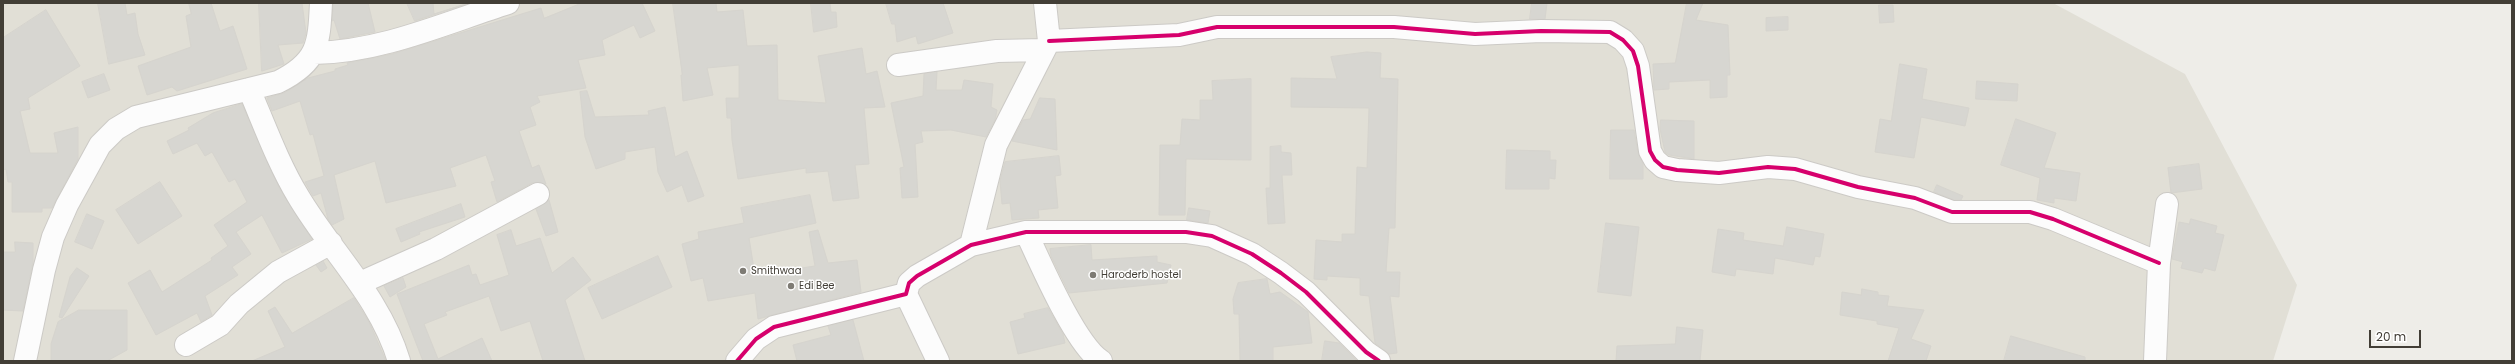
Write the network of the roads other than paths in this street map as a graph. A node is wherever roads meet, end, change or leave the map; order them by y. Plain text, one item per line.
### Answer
1 (321, 3) edge
2 (508, 3) edge
3 (1045, 3) edge
4 (1046, 45) junction
5 (314, 53) junction
6 (898, 65) dead end
7 (248, 88) junction
8 (538, 194) dead end
9 (2166, 204) dead end
10 (1026, 232) junction
11 (331, 243) junction
12 (971, 245) junction
13 (2160, 263) junction
14 (360, 283) junction
15 (906, 294) junction
16 (186, 345) dead end
17 (25, 361) edge
18 (399, 361) edge
19 (738, 361) edge
20 (938, 361) edge
21 (1101, 361) edge
22 (1379, 361) edge
23 (2155, 361) edge

1 - 5 street
2 - 5 street
3 - 4 street
4 - 6 street
4 - 12 street
4 - 13 street
5 - 7 street
7 - 11 street
7 - 17 street
8 - 14 street
9 - 13 street
10 - 12 street
10 - 21 street
10 - 22 street
11 - 14 street
11 - 16 street
12 - 15 street
13 - 23 street
14 - 18 street
15 - 19 street
15 - 20 street

